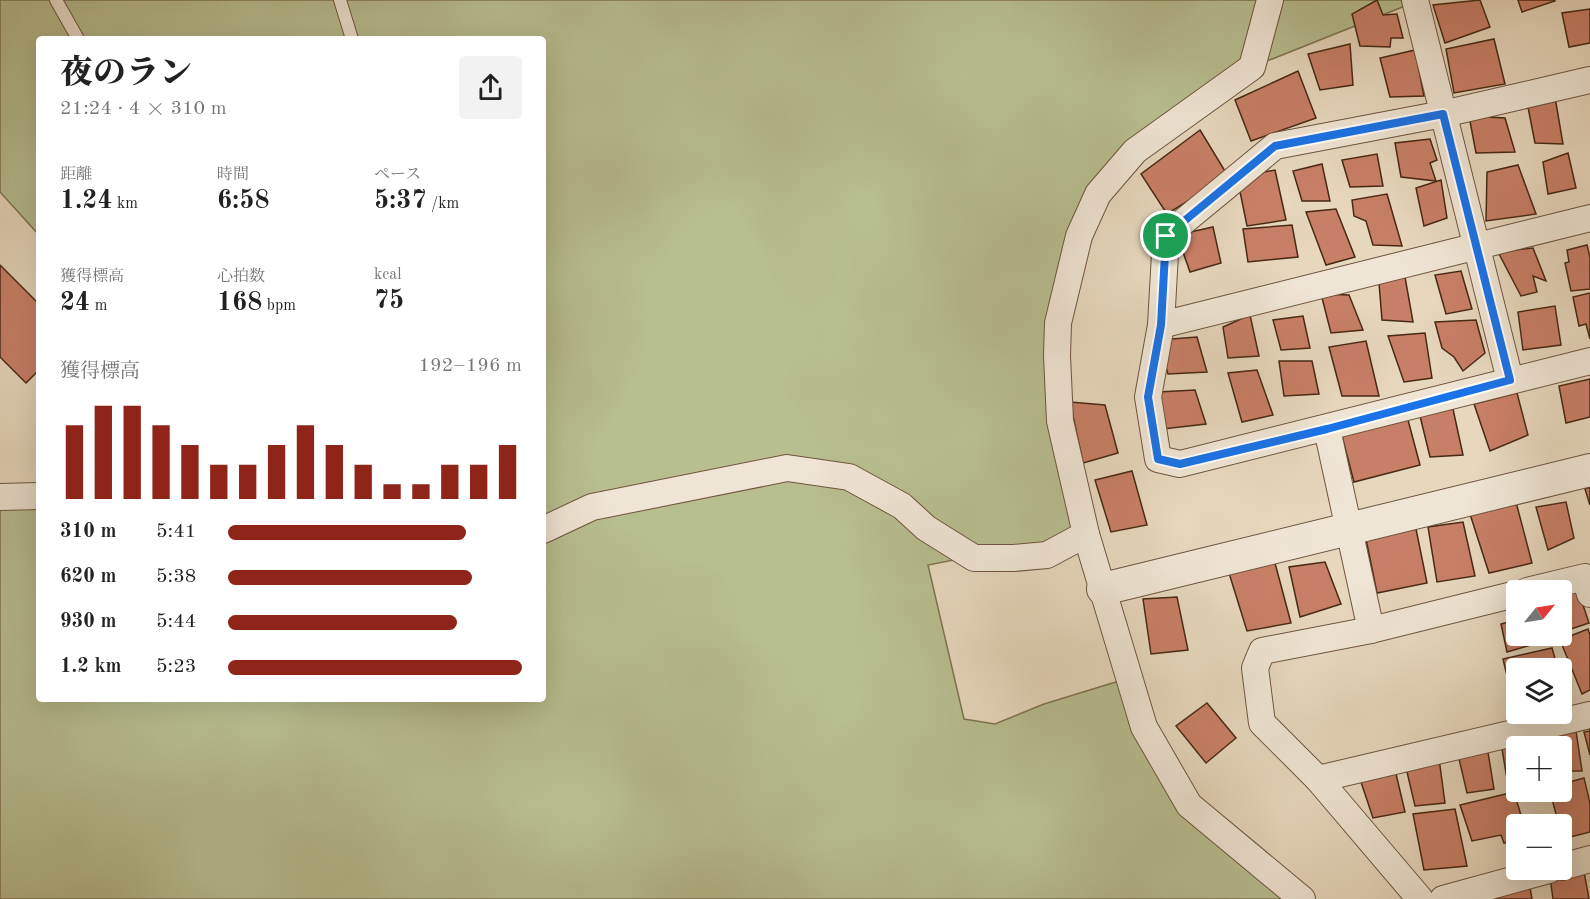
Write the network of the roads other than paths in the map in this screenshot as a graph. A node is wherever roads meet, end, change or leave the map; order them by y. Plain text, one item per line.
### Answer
1 (56, 0) edge
2 (340, 0) edge
3 (1270, 0) edge
4 (1415, 0) edge
5 (76, 36) edge
6 (351, 36) edge
7 (1590, 80) edge
8 (1443, 114) junction
9 (1590, 218) edge
10 (1476, 246) junction
11 (1161, 325) junction
12 (1590, 361) edge
13 (1510, 380) junction
14 (1327, 429) junction
15 (1590, 470) edge
16 (36, 496) edge
17 (0, 497) edge
18 (546, 529) edge
19 (1349, 529) junction
20 (1086, 534) junction
21 (1572, 580) edge
22 (1102, 589) junction
23 (1590, 594) edge
24 (1506, 596) edge
25 (1371, 630) junction
26 (1590, 715) edge
27 (1318, 779) junction
28 (1590, 859) edge
29 (1572, 864) edge
30 (1512, 880) edge
31 (1302, 899) edge
32 (1420, 899) edge
33 (1443, 899) edge

1 - 5 lane
2 - 6 lane
3 - 20 street
4 - 8 street
7 - 8 street
8 - 10 street
8 - 11 street
9 - 10 street
10 - 11 street
10 - 13 street
11 - 14 street
12 - 13 street
13 - 14 street
14 - 19 street
15 - 19 street
16 - 17 street
18 - 20 street
19 - 22 street
19 - 25 street
20 - 22 street
21 - 23 street
22 - 31 street
24 - 25 street
25 - 27 street
26 - 27 street
27 - 32 street
28 - 29 street
30 - 33 street

